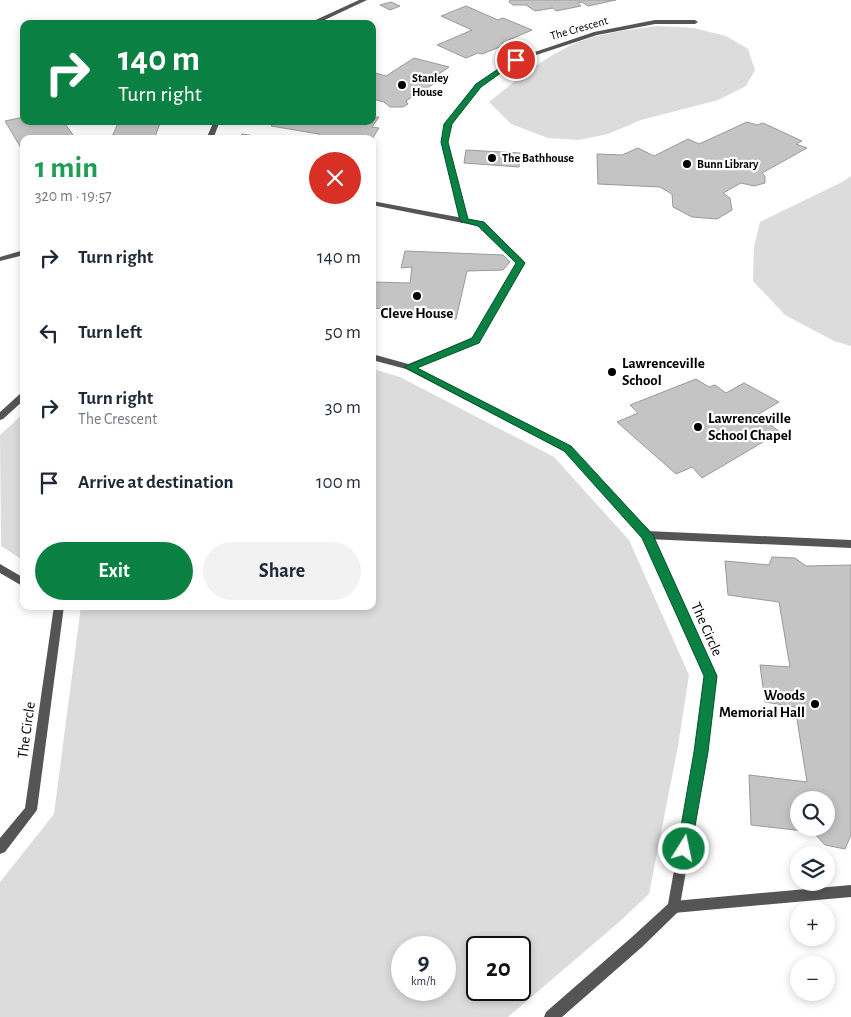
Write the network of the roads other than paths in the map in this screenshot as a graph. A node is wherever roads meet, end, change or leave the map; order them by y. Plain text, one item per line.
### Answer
1 (364, 0) edge
2 (319, 20) edge
3 (695, 22) dead end
4 (376, 204) edge
5 (464, 221) junction
6 (20, 253) edge
7 (0, 259) edge
8 (376, 358) edge
9 (409, 367) junction
10 (20, 399) edge
11 (0, 417) edge
12 (647, 535) junction
13 (851, 544) edge
14 (0, 568) edge
15 (20, 581) edge
16 (58, 610) edge
17 (0, 848) edge
18 (851, 891) edge
19 (674, 907) junction
20 (551, 1017) edge

1 - 2 street
3 - 5 street, The Crescent
4 - 5 street
5 - 9 street
6 - 7 street
8 - 9 street, The Circle
9 - 12 street, The Circle
10 - 11 street
12 - 13 street
12 - 19 street, The Circle
14 - 15 street
16 - 17 street, The Circle
18 - 19 street
19 - 20 street

